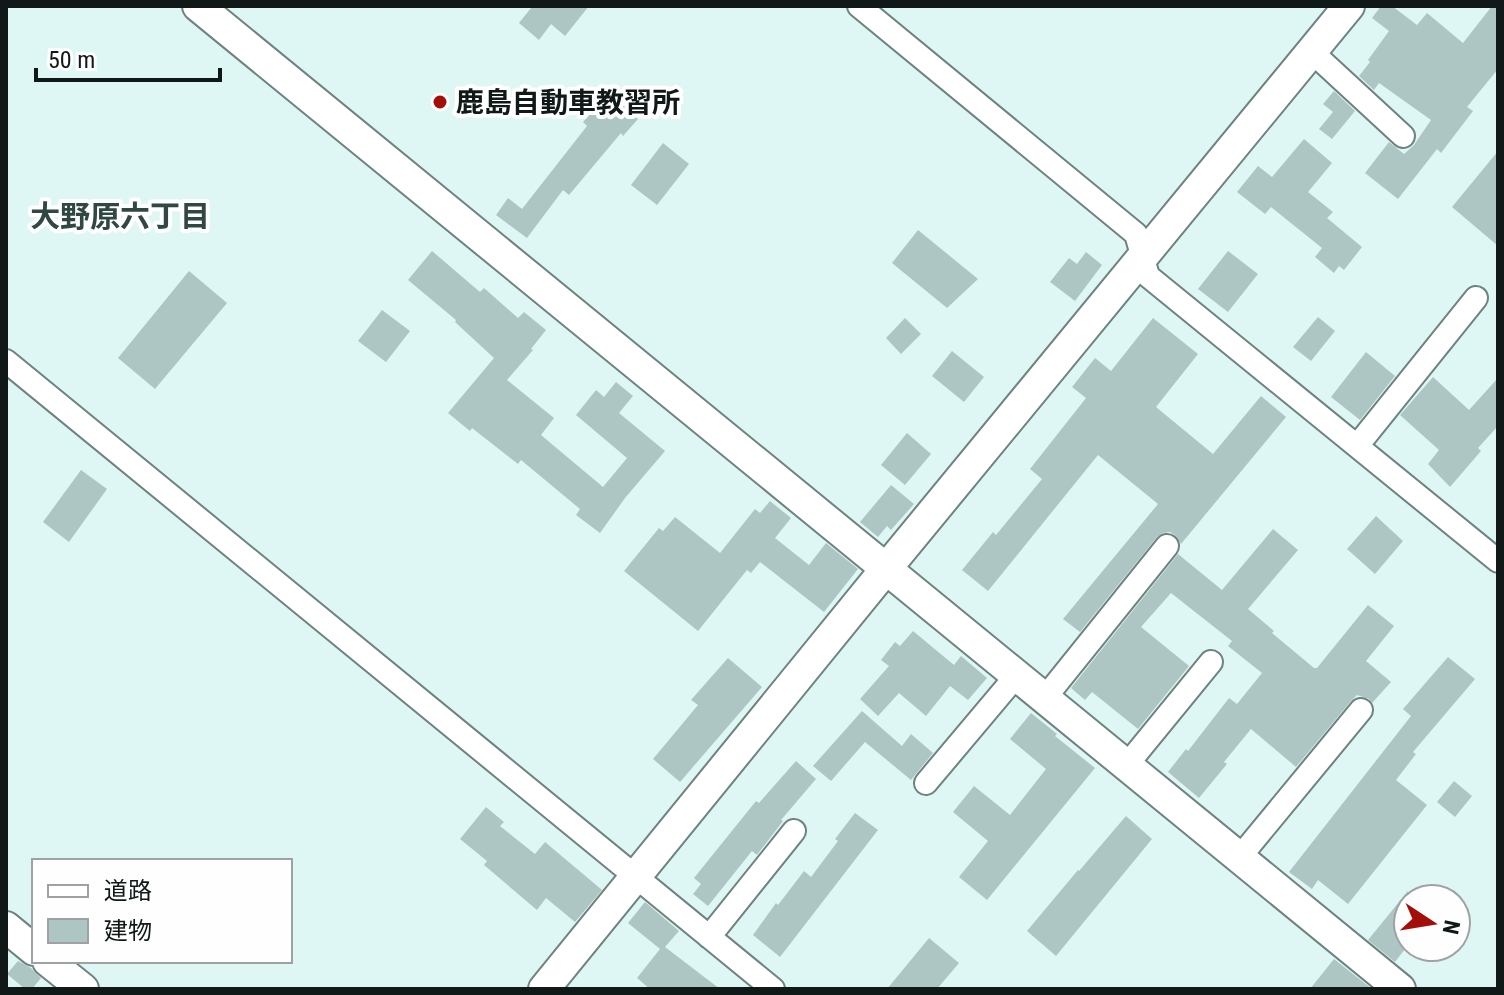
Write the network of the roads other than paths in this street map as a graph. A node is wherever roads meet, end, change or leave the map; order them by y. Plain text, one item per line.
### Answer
1 (198, 6) edge
2 (859, 6) edge
3 (1349, 6) edge
4 (1312, 52) junction
5 (1403, 136) dead end
6 (1143, 259) junction
7 (1476, 298) dead end
8 (6, 361) edge
9 (1357, 446) junction
10 (1167, 546) dead end
11 (1498, 561) edge
12 (885, 570) junction
13 (1211, 662) dead end
14 (1016, 676) junction
15 (1044, 699) junction
16 (1361, 710) dead end
17 (1126, 766) junction
18 (926, 783) dead end
19 (794, 831) dead end
20 (1239, 858) junction
21 (636, 877) junction
22 (709, 937) junction
23 (50, 963) edge
24 (83, 989) edge
25 (544, 989) edge
26 (773, 989) edge
27 (1400, 989) edge

1 - 12 street
2 - 6 street
3 - 4 street
4 - 5 street
4 - 6 street
6 - 9 street
6 - 12 street
7 - 9 street
8 - 21 street
9 - 11 street
10 - 15 street
12 - 14 street
12 - 21 street
13 - 17 street
14 - 15 street
14 - 18 street
15 - 17 street
16 - 20 street
17 - 20 street
19 - 22 street
20 - 27 street
21 - 22 street
21 - 25 street
22 - 26 street
23 - 24 street

